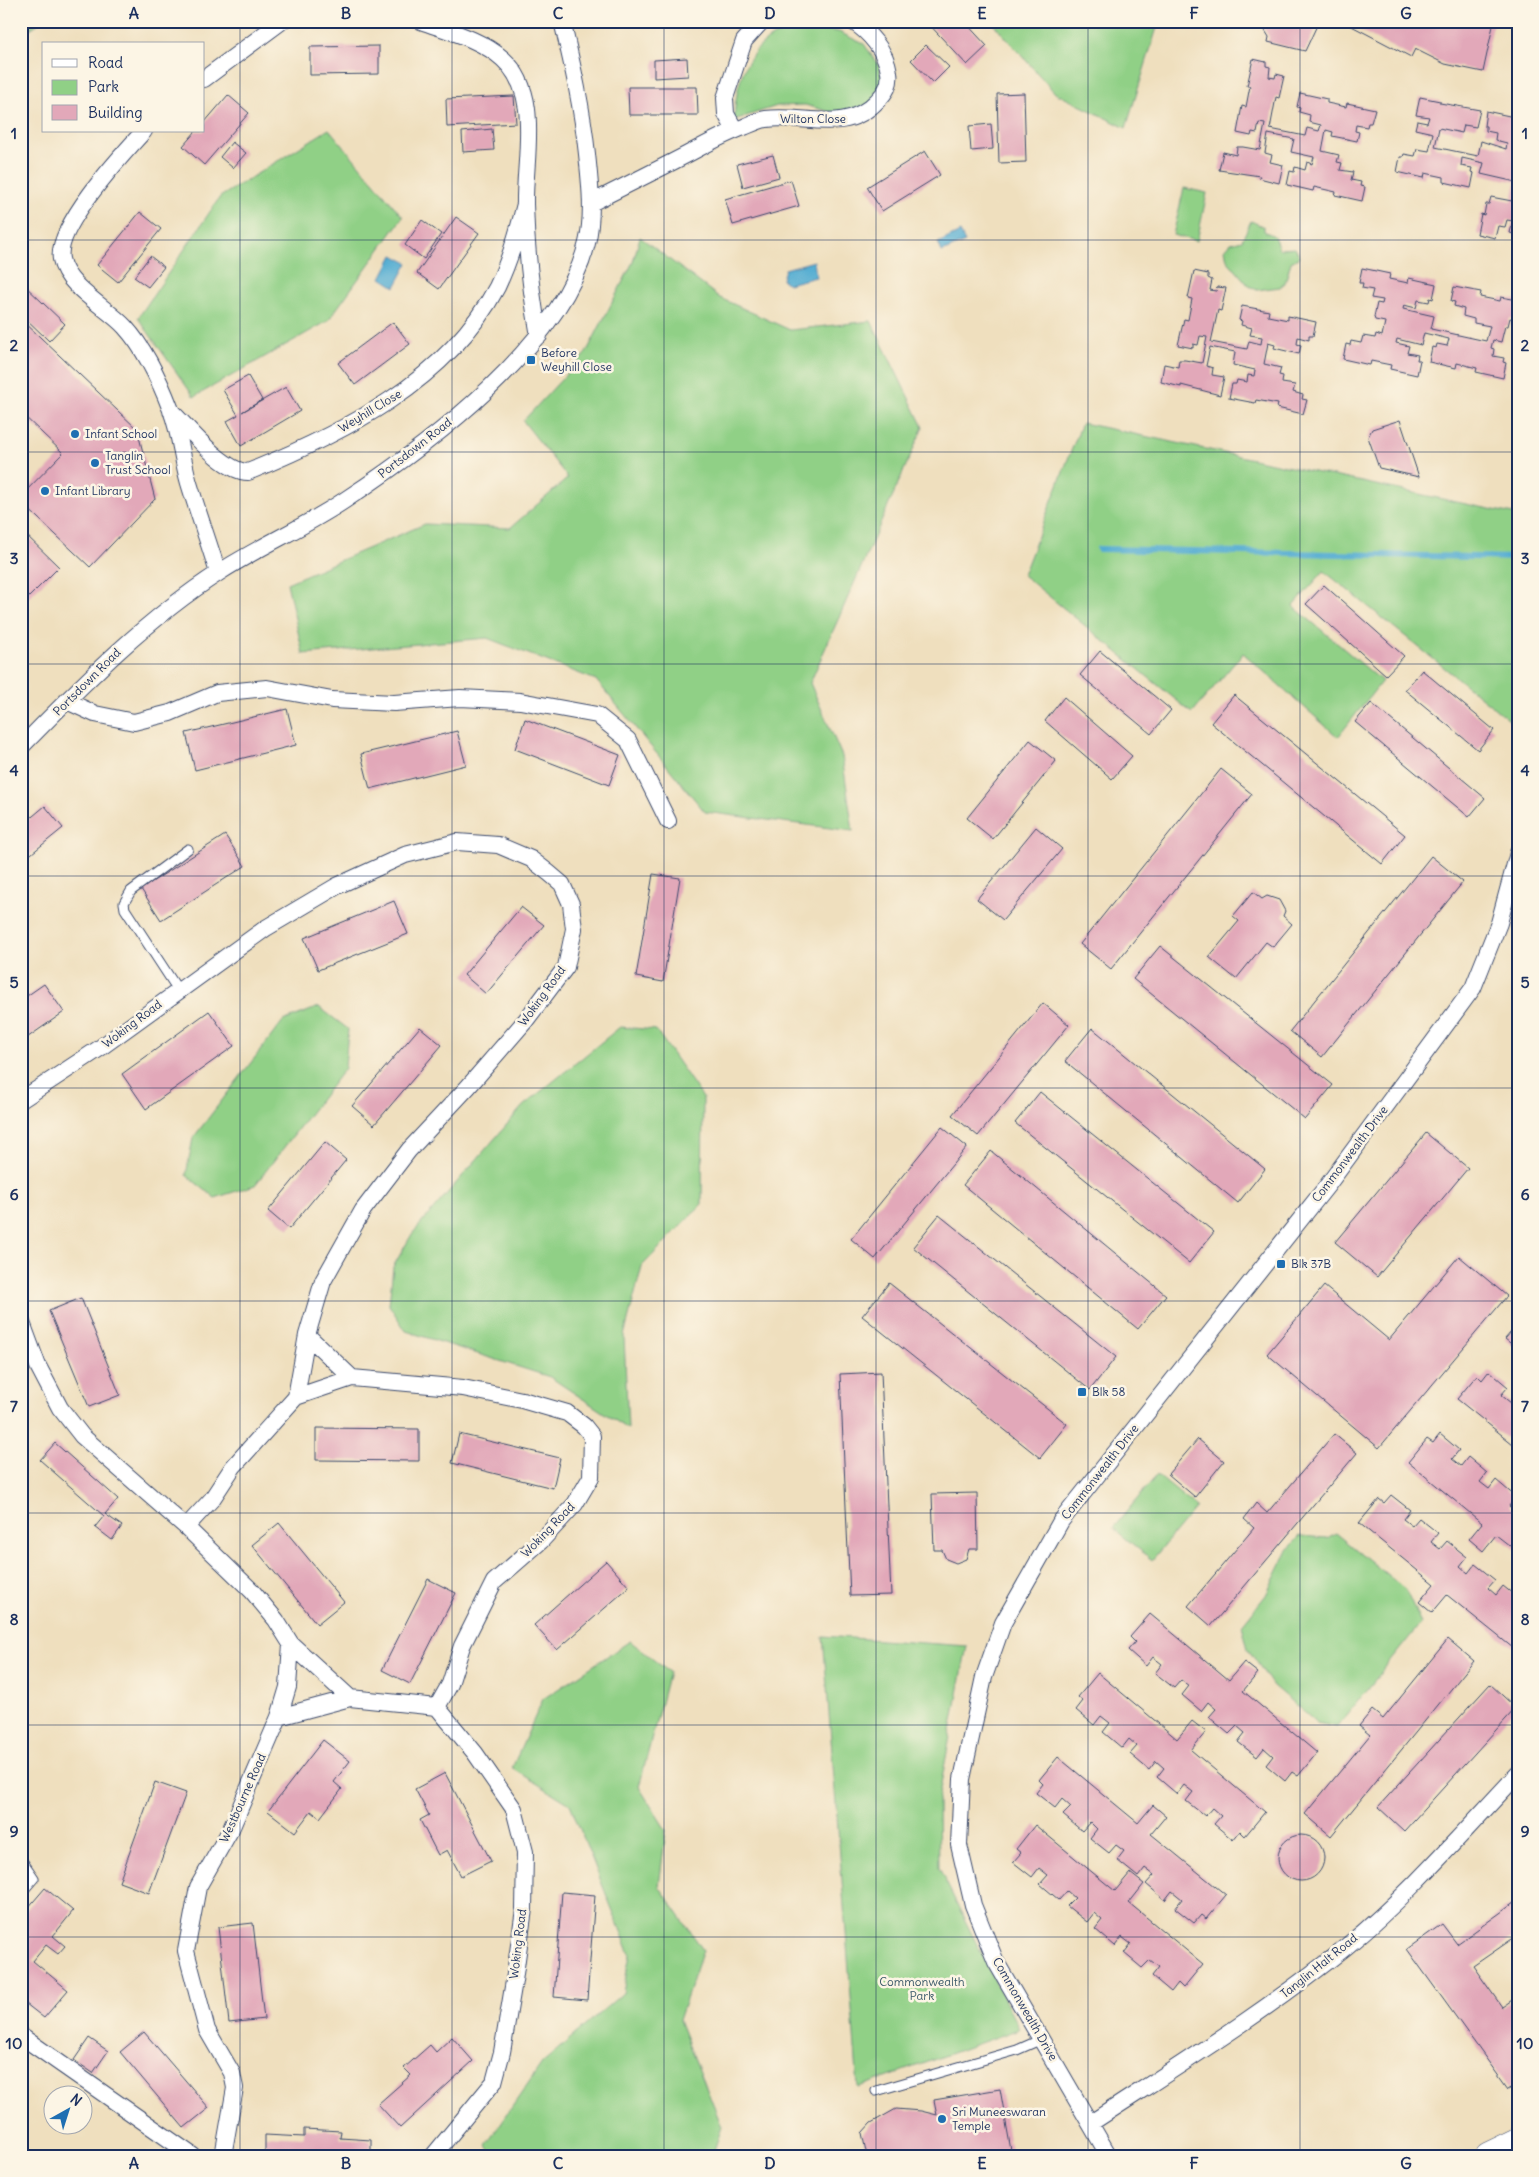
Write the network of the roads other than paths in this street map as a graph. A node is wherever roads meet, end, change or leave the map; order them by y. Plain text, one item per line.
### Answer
1 (282, 21) edge
2 (421, 21) edge
3 (562, 21) edge
4 (762, 21) edge
5 (852, 21) edge
6 (205, 78) edge
7 (735, 130) junction
8 (143, 132) edge
9 (591, 203) junction
10 (525, 204) junction
11 (540, 336) junction
12 (171, 411) junction
13 (218, 573) junction
14 (67, 701) junction
15 (21, 747) edge
16 (668, 820) dead end
17 (188, 849) dead end
18 (1518, 853) edge
19 (178, 990) junction
20 (21, 1100) edge
21 (21, 1320) edge
22 (307, 1335) junction
23 (352, 1378) junction
24 (296, 1397) junction
25 (186, 1527) junction
26 (291, 1644) junction
27 (350, 1698) junction
28 (437, 1707) junction
29 (279, 1717) junction
30 (1518, 1774) edge
31 (21, 1859) edge
32 (21, 1893) edge
33 (21, 2036) edge
34 (1042, 2039) junction
35 (876, 2091) dead end
36 (1091, 2123) junction
37 (1518, 2142) edge
38 (193, 2156) edge
39 (223, 2156) edge
40 (433, 2156) edge
41 (1109, 2156) edge
42 (1489, 2156) edge

1 - 6 street
2 - 10 street, Weyhill Close
3 - 9 street, Portsdown Road
4 - 7 street
5 - 7 street, Wilton Close
7 - 9 street, Wilton Close
8 - 12 street, Weyhill Close
9 - 11 street, Portsdown Road
10 - 11 street, Weyhill Close
10 - 12 street, Weyhill Close
11 - 13 street, Portsdown Road
12 - 13 street, Weyhill Close
13 - 14 street, Portsdown Road
14 - 15 street, Portsdown Road
14 - 16 street
17 - 19 lane
18 - 34 street, Commonwealth Drive
19 - 20 street, Woking Road
19 - 22 street, Woking Road
21 - 25 street
22 - 23 street
22 - 24 street
23 - 24 street, Woking Road
23 - 28 street, Woking Road
24 - 25 street
25 - 26 street
26 - 27 street
26 - 29 street, Westbourne Road
27 - 28 street
27 - 29 street
28 - 40 street, Woking Road
29 - 39 street, Westbourne Road
30 - 36 street, Tanglin Halt Road
31 - 32 lane
33 - 38 street
34 - 35 lane
34 - 36 street, Commonwealth Drive
36 - 41 street, Commonwealth Drive
37 - 42 highway

